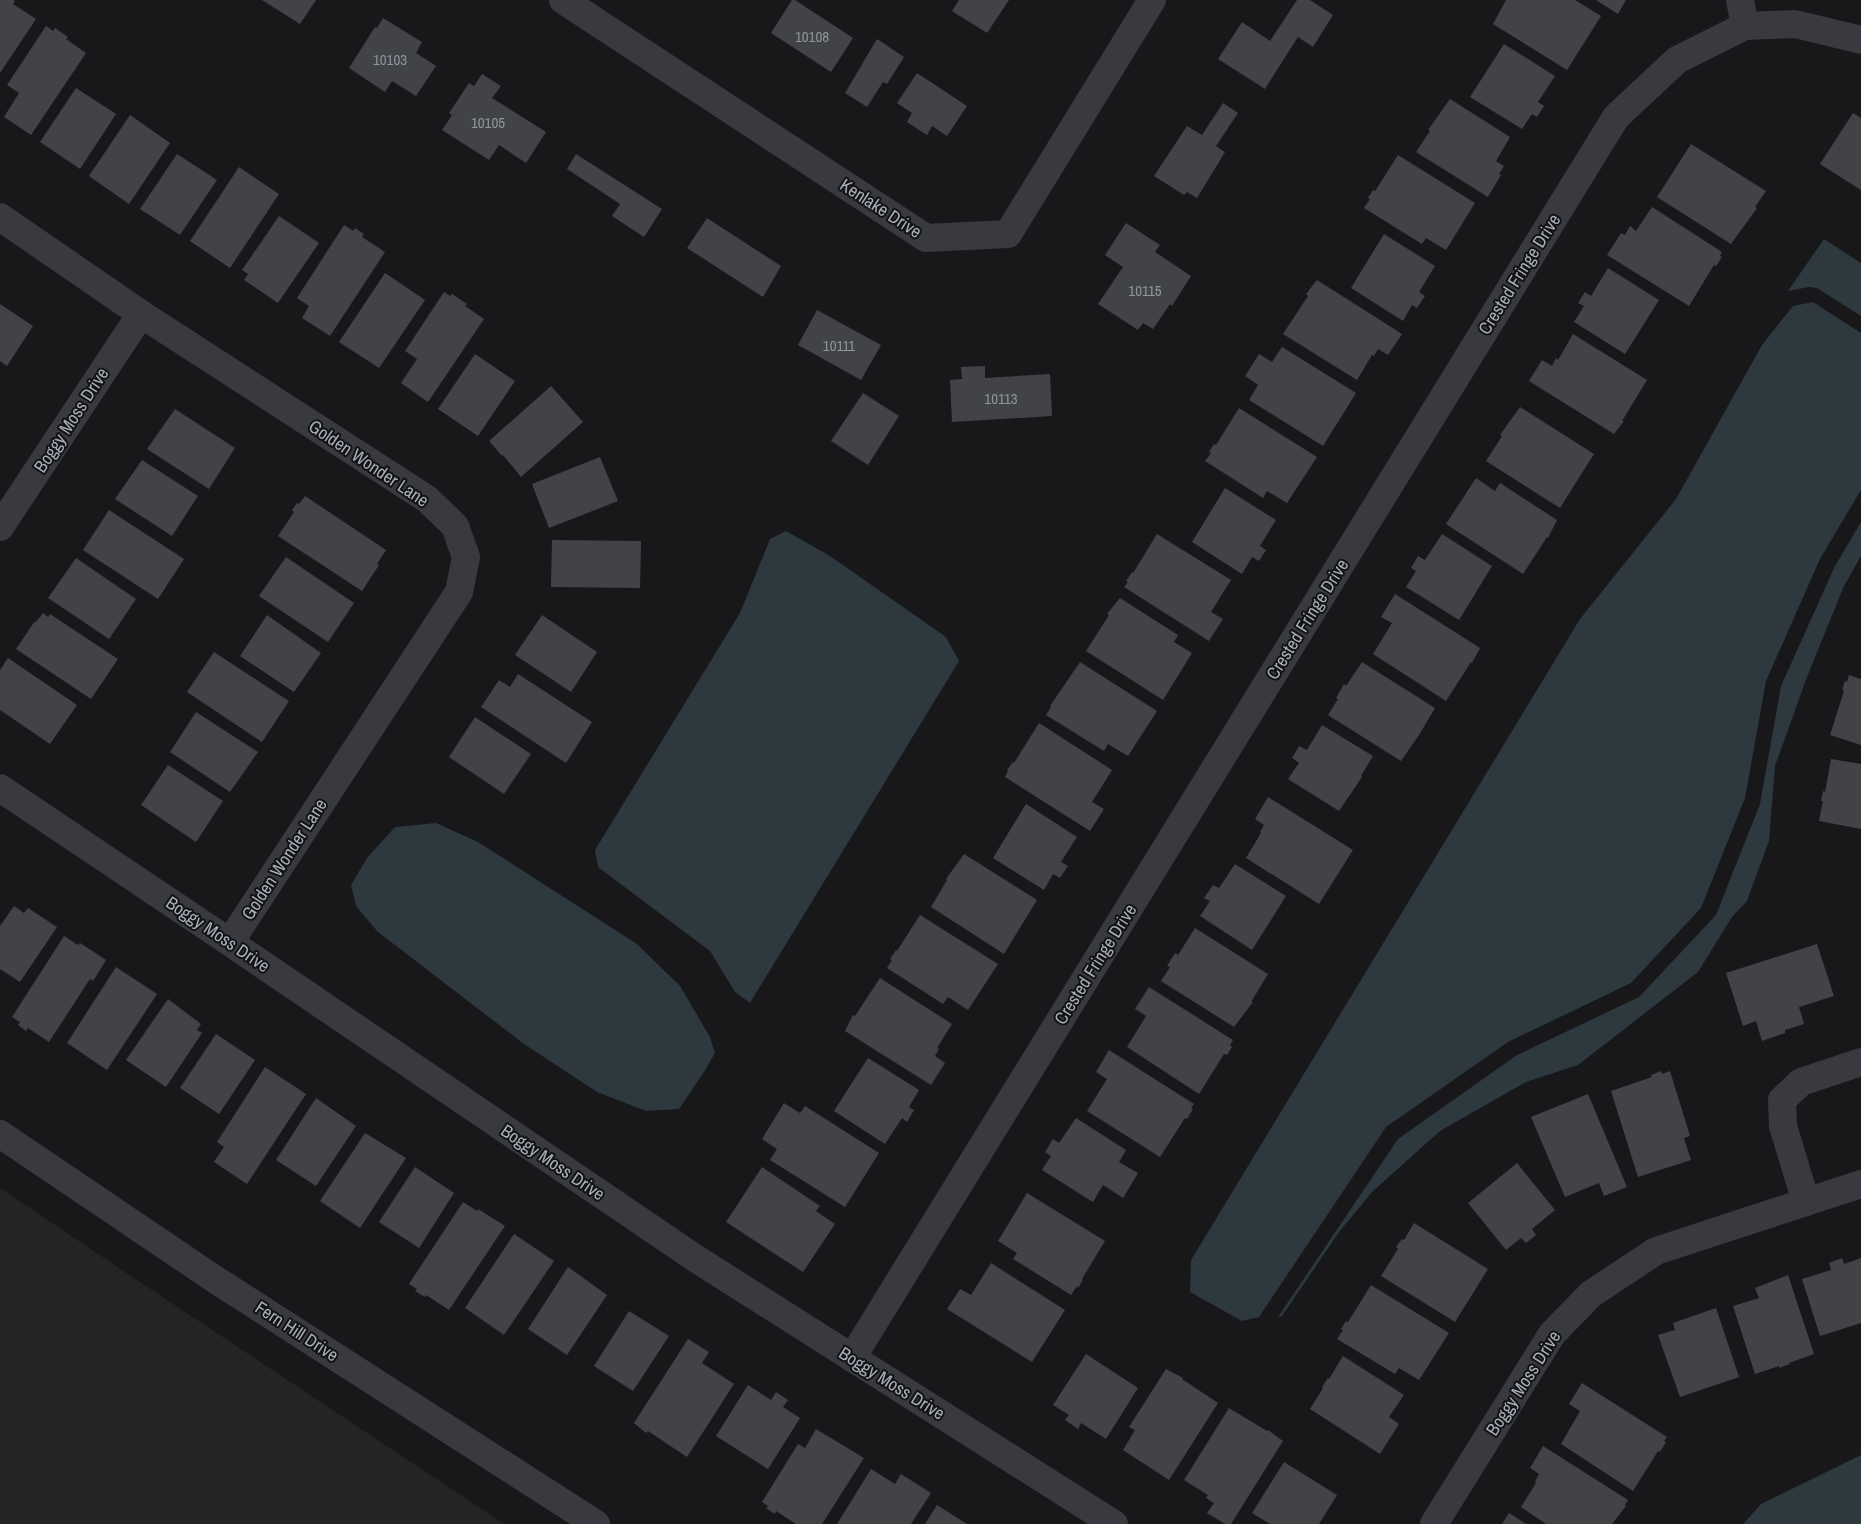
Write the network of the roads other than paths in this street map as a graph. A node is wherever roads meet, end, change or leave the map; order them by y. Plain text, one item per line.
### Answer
1 (563, 0) edge
2 (1152, 0) edge
3 (1742, 13) edge
4 (1861, 40) edge
5 (0, 217) edge
6 (141, 314) junction
7 (0, 527) edge
8 (0, 788) edge
9 (230, 942) junction
10 (1861, 1062) edge
11 (0, 1134) edge
12 (1861, 1184) edge
13 (1806, 1202) junction
14 (852, 1358) junction
15 (596, 1524) edge
16 (1114, 1524) edge
17 (1434, 1524) edge

1 - 2 street, Kenlake Drive
3 - 4 street, Crested Fringe Drive
3 - 14 street, Crested Fringe Drive
5 - 6 street, Golden Wonder Lane
6 - 7 street, Boggy Moss Drive
6 - 9 street, Golden Wonder Lane
8 - 9 street, Boggy Moss Drive
9 - 14 street, Boggy Moss Drive
10 - 13 street
11 - 15 street, Fern Hill Drive
12 - 13 street, Boggy Moss Drive
13 - 17 street, Boggy Moss Drive
14 - 16 street, Boggy Moss Drive

